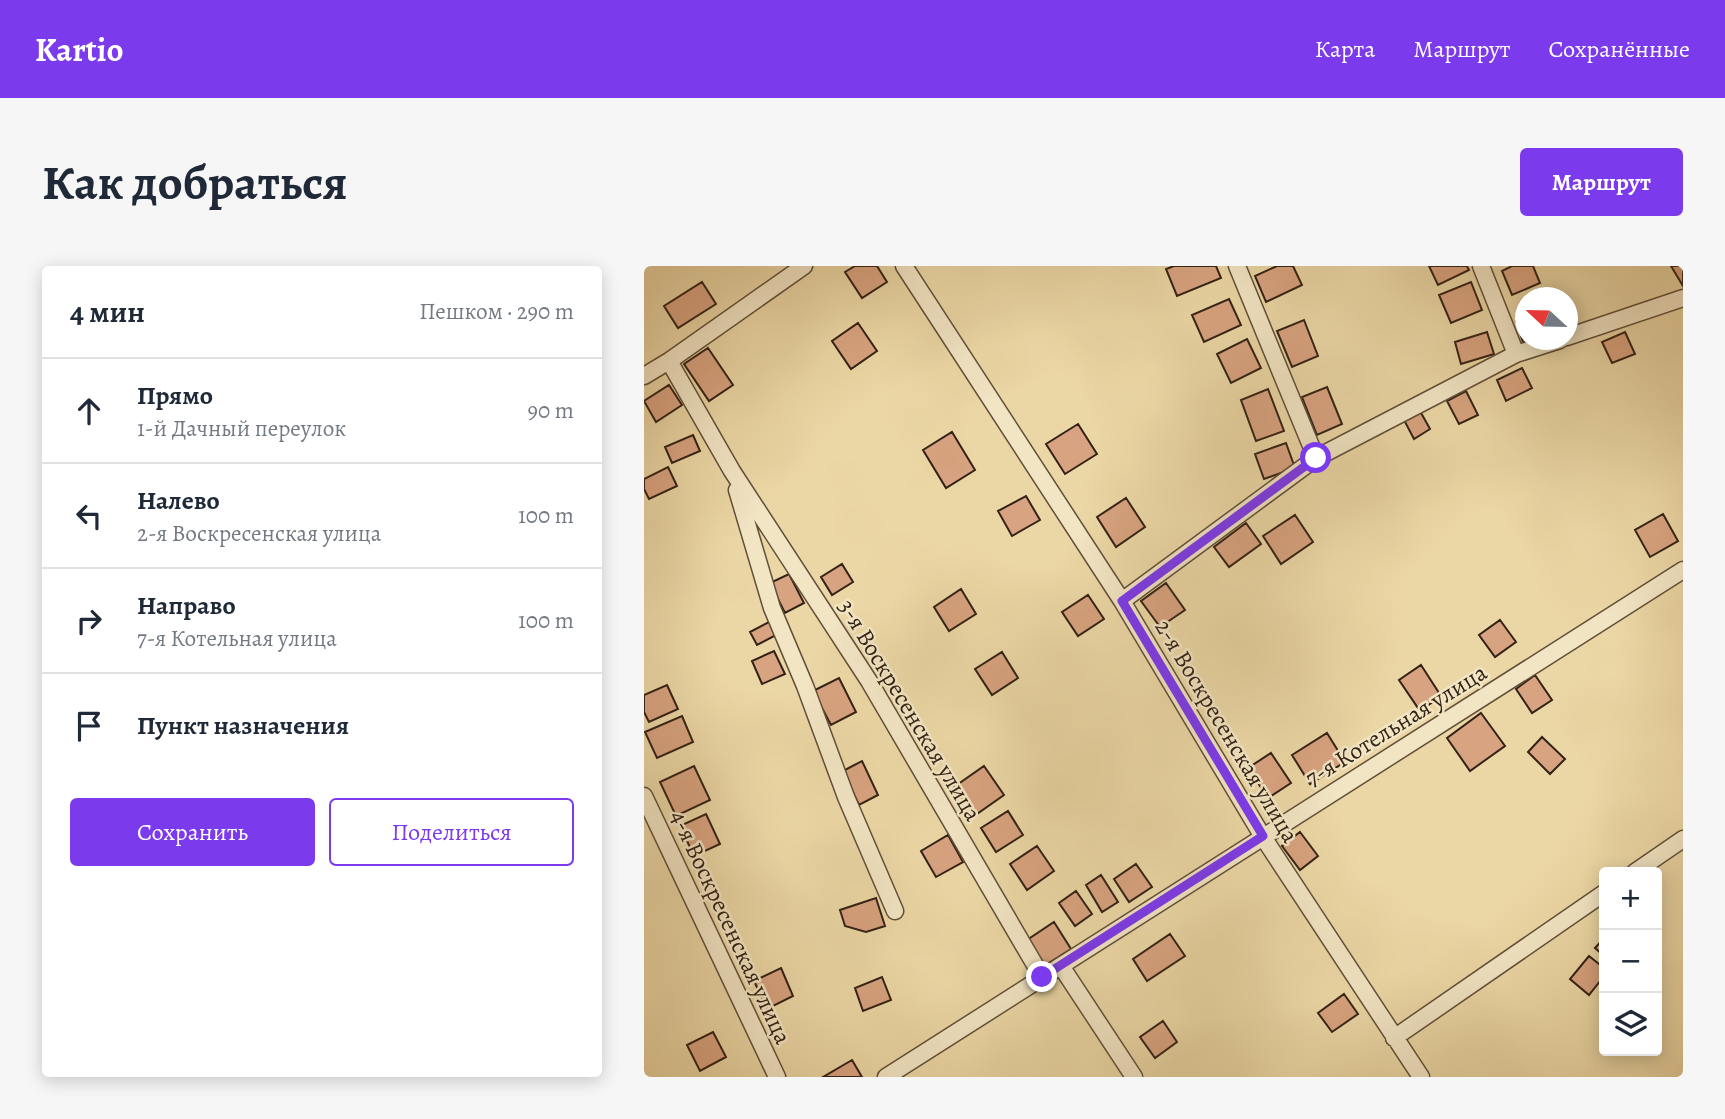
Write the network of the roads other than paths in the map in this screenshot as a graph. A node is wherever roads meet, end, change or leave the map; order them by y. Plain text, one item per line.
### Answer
1 (804, 266) edge
2 (904, 266) edge
3 (1237, 266) edge
4 (1481, 266) edge
5 (779, 273) edge
6 (1683, 298) edge
7 (1578, 333) edge
8 (1529, 350) edge
9 (1516, 354) junction
10 (669, 361) junction
11 (644, 376) edge
12 (1316, 458) junction
13 (732, 471) junction
14 (1683, 570) edge
15 (1122, 601) junction
16 (644, 796) edge
17 (1263, 836) junction
18 (1683, 839) edge
19 (1642, 867) edge
20 (1599, 896) edge
21 (895, 911) dead end
22 (1061, 966) junction
23 (1042, 977) junction
24 (1394, 1038) junction
25 (777, 1077) edge
26 (886, 1077) edge
27 (1135, 1077) edge
28 (1421, 1077) edge

1 - 5 street
2 - 15 street, 2-я Воскресенская улица
3 - 12 street
4 - 9 street
5 - 10 street
6 - 7 street
8 - 9 street
9 - 12 street
10 - 11 street
10 - 13 street, 3-я Воскресенская улица
12 - 15 street
13 - 21 street, 3-я Воскресенская улица
13 - 23 street, 3-я Воскресенская улица
14 - 17 street, 7-я Котельная улица
15 - 17 street, 2-я Воскресенская улица
16 - 25 street, 4-я Воскресенская улица
17 - 22 street, 7-я Котельная улица
17 - 24 street, 2-я Воскресенская улица
18 - 19 street
20 - 24 street
22 - 23 street, 7-я Котельная улица
22 - 27 street
23 - 26 street, 7-я Котельная улица
24 - 28 street, 2-я Воскресенская улица

